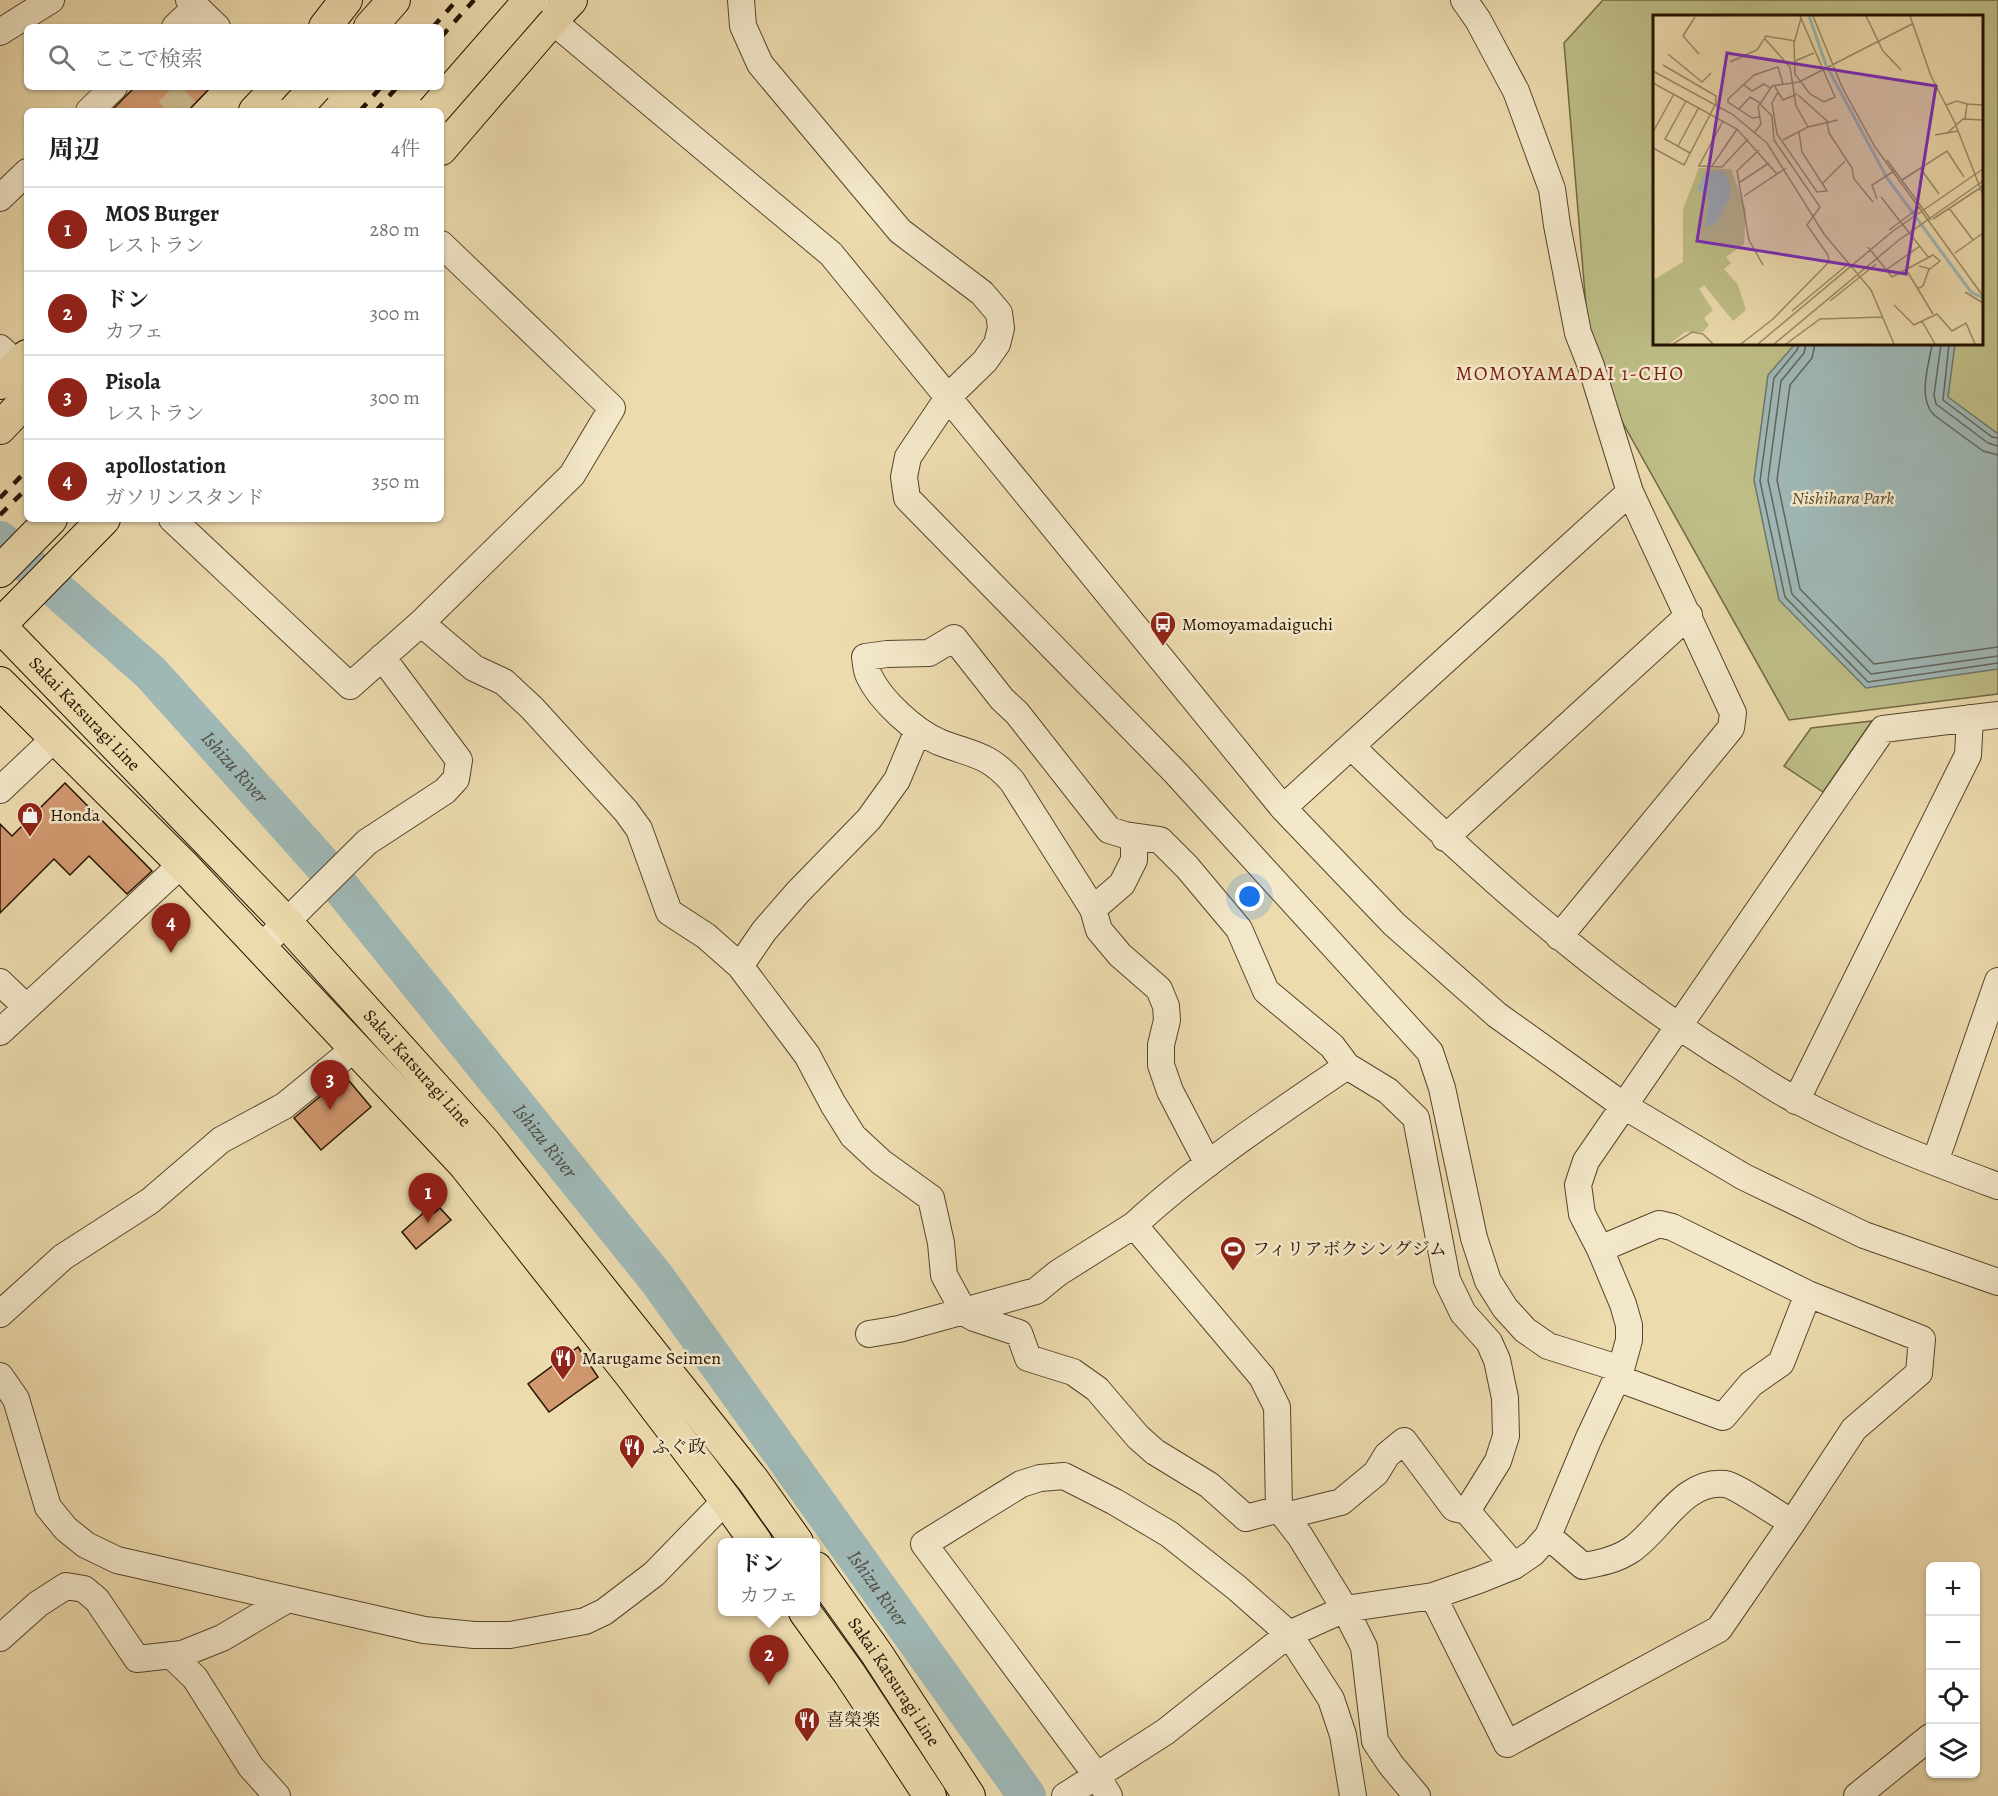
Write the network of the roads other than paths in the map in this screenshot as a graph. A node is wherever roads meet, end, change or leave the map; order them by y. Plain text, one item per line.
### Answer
1 (51, 0) edge
2 (346, 0) edge
3 (394, 0) edge
4 (741, 0) edge
5 (1464, 0) edge
6 (192, 3) edge
7 (545, 5) edge
8 (177, 24) edge
9 (214, 24) edge
10 (327, 24) edge
11 (373, 24) edge
12 (0, 32) edge
13 (111, 90) edge
14 (275, 90) edge
15 (281, 90) edge
16 (313, 90) edge
17 (92, 108) edge
18 (258, 108) edge
19 (297, 108) edge
20 (301, 108) edge
21 (436, 108) edge
22 (444, 146) edge
23 (24, 178) edge
24 (0, 198) edge
25 (444, 247) edge
26 (949, 396) junction
27 (24, 402) edge
28 (0, 428) edge
29 (1630, 492) junction
30 (48, 522) edge
31 (175, 522) edge
32 (94, 529) edge
33 (0, 571) edge
34 (1689, 615) junction
35 (4, 621) edge
36 (422, 623) junction
37 (382, 657) junction
38 (0, 683) edge
39 (1998, 715) edge
40 (1970, 718) junction
41 (918, 730) junction
42 (55, 738) junction
43 (1352, 747) junction
44 (0, 790) edge
45 (1283, 808) junction
46 (1134, 837) junction
47 (1446, 838) junction
48 (182, 864) junction
49 (1093, 909) junction
50 (295, 913) junction
51 (1559, 937) junction
52 (261, 947) junction
53 (740, 966) junction
54 (1998, 981) edge
55 (0, 982) edge
56 (26, 1007) junction
57 (1678, 1028) junction
58 (0, 1032) edge
59 (354, 1049) junction
60 (1347, 1066) junction
61 (1796, 1101) junction
62 (1624, 1106) junction
63 (1935, 1162) junction
64 (1208, 1164) junction
65 (1998, 1186) edge
66 (1134, 1225) junction
67 (1600, 1249) junction
68 (1998, 1282) edge
69 (1808, 1294) junction
70 (964, 1312) junction
71 (0, 1314) edge
72 (869, 1334) dead end
73 (1619, 1373) junction
74 (0, 1376) edge
75 (726, 1500) junction
76 (1467, 1511) junction
77 (1282, 1512) junction
78 (1792, 1523) junction
79 (1548, 1536) junction
80 (753, 1538) edge
81 (794, 1538) edge
82 (1514, 1566) junction
83 (820, 1574) edge
84 (1432, 1596) junction
85 (288, 1599) junction
86 (1345, 1609) junction
87 (809, 1616) edge
88 (1289, 1634) junction
89 (0, 1638) edge
90 (171, 1655) junction
91 (1926, 1740) edge
92 (1103, 1786) edge
93 (278, 1796) edge
94 (930, 1796) edge
95 (969, 1796) edge
96 (1065, 1796) edge
97 (1353, 1796) edge
98 (1417, 1796) edge
99 (1857, 1796) edge

1 - 12 street
2 - 10 main road
3 - 11 main road
4 - 26 street
5 - 29 street
6 - 8 street
6 - 9 street
7 - 21 main road, bridge
7 - 22 main road
7 - 26 street
13 - 17 street
14 - 18 main road
15 - 20 street
16 - 19 main road, bridge
23 - 24 street
25 - 36 street
26 - 45 street
26 - 73 street
27 - 28 main road
29 - 34 street
29 - 43 street
30 - 33 main road
31 - 37 street
32 - 35 main road
34 - 47 street
34 - 51 street
35 - 50 main road, Sakai Katsuragi Line
36 - 37 street
36 - 53 street
37 - 50 street
38 - 42 main road, Sakai Katsuragi Line
39 - 40 street
40 - 57 street
40 - 61 street
41 - 46 street
41 - 49 street
41 - 53 street
42 - 44 street
42 - 48 main road, Sakai Katsuragi Line
43 - 45 street
43 - 47 street
45 - 62 street
46 - 49 street
46 - 60 street
47 - 51 street
48 - 52 main road, Sakai Katsuragi Line
48 - 56 street
49 - 64 street
50 - 52 street
50 - 81 main road, Sakai Katsuragi Line
51 - 57 street
52 - 59 main road, Sakai Katsuragi Line
53 - 70 street
54 - 63 street
55 - 56 street
56 - 58 street
57 - 61 street
57 - 62 street
59 - 71 street
59 - 75 main road, Sakai Katsuragi Line
60 - 64 street
60 - 76 street
61 - 63 street
62 - 67 street
62 - 68 street
63 - 65 street
64 - 66 street
66 - 70 street
66 - 77 street
67 - 69 street
67 - 73 street
69 - 73 street
69 - 78 street
70 - 72 street
70 - 77 street
73 - 79 street
74 - 85 street
75 - 80 main road, Sakai Katsuragi Line
75 - 85 street
76 - 77 street
76 - 82 street
77 - 86 street
78 - 79 street
78 - 84 street
79 - 82 street
82 - 84 street
83 - 95 main road, Sakai Katsuragi Line
84 - 86 street
85 - 90 street
86 - 88 street
86 - 98 street
87 - 94 main road, Sakai Katsuragi Line
88 - 92 street
88 - 92 street
88 - 97 street
89 - 90 street
90 - 93 street
91 - 99 street
92 - 96 street

